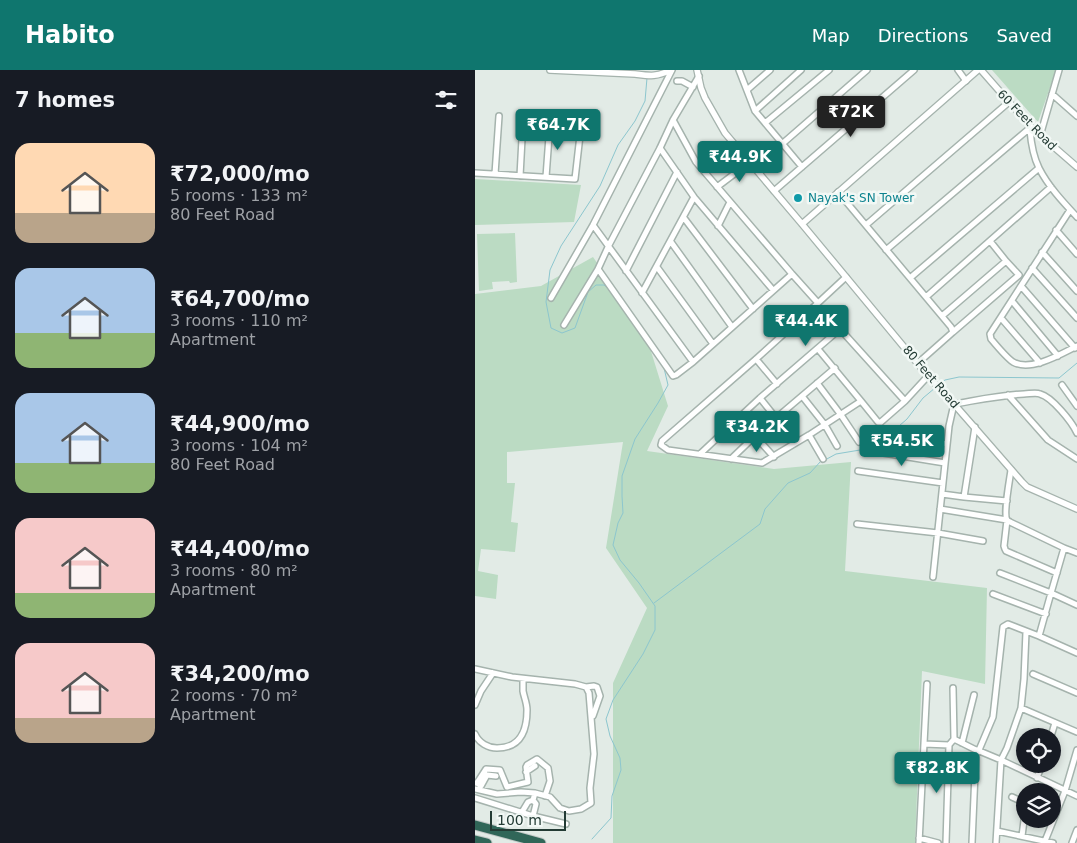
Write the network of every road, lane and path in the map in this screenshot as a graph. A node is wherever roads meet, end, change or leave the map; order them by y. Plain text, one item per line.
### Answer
1 (552, 70) edge
2 (671, 70) edge
3 (739, 70) edge
4 (771, 70) edge
5 (801, 70) edge
6 (829, 70) edge
7 (867, 70) edge
8 (914, 70) edge
9 (958, 70) edge
10 (979, 70) edge
11 (1059, 70) edge
12 (583, 71) edge
13 (617, 72) edge
14 (698, 73) edge
15 (677, 81) dead end
16 (966, 81) junction
17 (693, 87) junction
18 (747, 90) junction
19 (1052, 94) junction
20 (1009, 102) junction
21 (755, 111) junction
22 (1077, 114) edge
23 (499, 116) dead end
24 (582, 118) dead end
25 (523, 120) dead end
26 (673, 120) junction
27 (550, 123) dead end
28 (765, 123) junction
29 (1030, 128) junction
30 (1040, 136) junction
31 (782, 144) junction
32 (660, 148) junction
33 (750, 162) junction
34 (802, 167) junction
35 (1077, 167) edge
36 (1039, 168) junction
37 (677, 172) junction
38 (475, 173) edge
39 (495, 174) junction
40 (521, 176) junction
41 (546, 177) junction
42 (717, 187) junction
43 (1051, 187) junction
44 (774, 191) junction
45 (838, 192) junction
46 (695, 197) junction
47 (730, 202) junction
48 (1070, 210) junction
49 (1077, 217) edge
50 (684, 218) junction
51 (802, 224) junction
52 (593, 225) junction
53 (865, 225) junction
54 (718, 226) junction
55 (1056, 230) junction
56 (990, 241) junction
57 (671, 242) junction
58 (609, 246) junction
59 (886, 250) junction
60 (1043, 252) junction
61 (1077, 254) edge
62 (1006, 261) junction
63 (657, 267) junction
64 (1033, 268) junction
65 (598, 269) junction
66 (626, 271) junction
67 (792, 274) junction
68 (846, 277) junction
69 (909, 278) junction
70 (1021, 286) junction
71 (773, 290) junction
72 (1077, 291) edge
73 (642, 293) junction
74 (926, 297) junction
75 (551, 298) dead end
76 (1012, 302) junction
77 (818, 303) junction
78 (753, 309) junction
79 (942, 316) junction
80 (1001, 318) junction
81 (1077, 318) edge
82 (564, 325) dead end
83 (732, 327) junction
84 (953, 332) junction
85 (713, 344) junction
86 (1076, 347) edge
87 (818, 349) junction
88 (1058, 356) junction
89 (756, 359) junction
90 (693, 362) junction
91 (917, 363) junction
92 (1040, 363) junction
93 (835, 368) junction
94 (928, 376) junction
95 (817, 383) junction
96 (777, 384) junction
97 (1062, 384) dead end
98 (1008, 395) junction
99 (802, 396) junction
100 (761, 398) junction
101 (905, 401) junction
102 (861, 402) junction
103 (954, 404) junction
104 (1077, 406) edge
105 (841, 415) junction
106 (777, 418) junction
107 (825, 425) junction
108 (975, 427) junction
109 (1077, 433) edge
110 (809, 435) junction
111 (892, 435) dead end
112 (755, 436) junction
113 (859, 442) dead end
114 (947, 444) junction
115 (837, 446) dead end
116 (871, 451) dead end
117 (700, 454) junction
118 (774, 457) junction
119 (731, 459) junction
120 (823, 459) dead end
121 (1077, 459) edge
122 (945, 463) junction
123 (1011, 470) junction
124 (858, 471) dead end
125 (943, 483) junction
126 (942, 494) junction
127 (964, 497) junction
128 (1007, 502) junction
129 (940, 509) junction
130 (1077, 509) edge
131 (1007, 520) junction
132 (857, 524) dead end
133 (938, 533) junction
134 (983, 541) dead end
135 (1064, 548) junction
136 (1077, 554) edge
137 (1000, 573) dead end
138 (1057, 573) junction
139 (933, 577) dead end
140 (1051, 593) junction
141 (993, 594) dead end
142 (1077, 604) edge
143 (1046, 614) junction
144 (1027, 632) junction
145 (1039, 636) junction
146 (1077, 652) edge
147 (475, 669) edge
148 (493, 673) junction
149 (1033, 674) dead end
150 (523, 679) junction
151 (927, 684) dead end
152 (586, 687) junction
153 (953, 688) dead end
154 (1077, 693) edge
155 (974, 694) dead end
156 (475, 705) edge
157 (1021, 708) junction
158 (591, 720) junction
159 (1055, 723) junction
160 (1053, 728) edge
161 (1077, 732) edge
162 (475, 734) edge
163 (954, 739) junction
164 (962, 743) junction
165 (924, 744) junction
166 (949, 745) junction
167 (978, 750) junction
168 (1077, 750) edge
169 (1001, 760) junction
170 (535, 766) dead end
171 (527, 772) junction
172 (1039, 773) edge
173 (496, 776) dead end
174 (1037, 778) junction
175 (476, 785) edge
176 (1065, 791) junction
177 (535, 793) junction
178 (545, 796) junction
179 (1077, 796) edge
180 (1012, 797) dead end
181 (475, 798) edge
182 (1016, 799) edge
183 (533, 800) junction
184 (1061, 800) edge
185 (522, 812) junction
186 (533, 816) junction
187 (475, 824) edge
188 (566, 824) dead end
189 (1023, 828) edge
190 (1049, 828) edge
191 (1077, 830) edge
192 (997, 831) junction
193 (1022, 836) junction
194 (475, 840) edge
195 (919, 841) edge
196 (1045, 841) junction
197 (487, 843) edge
198 (541, 843) edge
199 (938, 843) edge
200 (946, 843) edge
201 (972, 843) edge
202 (996, 843) edge
203 (1053, 843) edge
204 (1072, 843) edge

1 - 12 street
2 - 13 street
2 - 52 street
3 - 18 street
4 - 18 street
5 - 21 street
6 - 28 street
7 - 31 street
8 - 34 street
9 - 16 street
10 - 16 street
10 - 20 street, 60 Feet Road
11 - 19 street
12 - 13 street
14 - 17 street
14 - 33 street, 80 Feet Road
15 - 17 street
16 - 45 street
17 - 26 street
18 - 21 street
19 - 22 street
19 - 30 street
20 - 29 street, 60 Feet Road
20 - 53 street
21 - 28 street
23 - 39 street
24 - 41 street
25 - 40 street
26 - 32 street
26 - 42 street
27 - 41 street
28 - 31 street
29 - 30 street, 60 Feet Road
29 - 36 street
29 - 59 street
30 - 35 street, 60 Feet Road
31 - 34 street
32 - 37 street
32 - 58 street
33 - 42 street
33 - 44 street, 80 Feet Road
34 - 44 street
36 - 43 street
36 - 69 street
37 - 46 street
37 - 66 street
38 - 39 street
39 - 40 street
40 - 41 street
42 - 47 street
43 - 48 street
43 - 56 street
44 - 51 street, 80 Feet Road
45 - 51 street
45 - 53 street
46 - 50 street
46 - 54 street
47 - 54 street
47 - 67 street
48 - 49 street
48 - 55 street
50 - 57 street
50 - 78 street
51 - 68 street, 80 Feet Road
52 - 58 street
52 - 75 street
53 - 59 street
54 - 71 street
55 - 60 street
55 - 61 street
56 - 62 street
56 - 74 street
57 - 63 street
57 - 83 street
58 - 65 street
58 - 66 street
59 - 69 street
60 - 64 street
60 - 72 street
62 - 79 street
62 - 84 street
63 - 73 street
63 - 85 street
64 - 70 street
64 - 81 street
65 - 82 street
65 - 90 street
66 - 73 street
67 - 71 street
67 - 77 street
68 - 77 street
68 - 91 street, 80 Feet Road
69 - 74 street
70 - 76 street
70 - 86 street
71 - 78 street
73 - 90 street
74 - 79 street
76 - 80 street
76 - 88 street
77 - 89 street
78 - 83 street
79 - 84 street
80 - 92 street
80 - 92 street
83 - 85 street
84 - 91 street
85 - 90 street
86 - 88 street
87 - 93 street
87 - 96 street
87 - 101 street
88 - 92 street
89 - 96 street
89 - 117 street
91 - 94 street, 80 Feet Road
93 - 95 street
93 - 102 street
94 - 101 street
94 - 103 street, 80 Feet Road
95 - 99 street
95 - 105 street
96 - 100 street
97 - 104 street
98 - 103 street
98 - 109 street
98 - 121 street
99 - 106 street
99 - 107 street
100 - 106 street
100 - 117 street
101 - 102 street
102 - 105 street
103 - 108 street, 80 Feet Road
103 - 114 street
105 - 107 street
105 - 113 street
106 - 112 street
107 - 110 street
107 - 115 street
108 - 123 street, 80 Feet Road
108 - 127 street
110 - 118 street
110 - 120 street
111 - 114 street
112 - 118 street
112 - 119 street
114 - 122 street
116 - 122 street
117 - 119 street
118 - 119 street
122 - 125 street
123 - 128 street
123 - 130 street, 80 Feet Road
124 - 125 street
125 - 126 street
126 - 127 street
126 - 129 street
127 - 128 street
128 - 131 street
129 - 131 street
129 - 133 street
131 - 135 street
131 - 138 street
132 - 133 street
133 - 134 street
133 - 139 street
135 - 136 street
135 - 138 street
137 - 140 street
138 - 140 street
140 - 142 street
140 - 143 street
141 - 143 street
143 - 145 street
144 - 145 street
144 - 157 street
144 - 167 street
145 - 146 street
147 - 148 street
148 - 150 street
148 - 156 street
149 - 154 street
150 - 152 street
150 - 162 street
151 - 165 street
152 - 158 street
152 - 158 street
153 - 163 street
155 - 164 street
157 - 159 street
157 - 169 street
158 - 178 street
159 - 160 street
159 - 161 street
163 - 164 street
163 - 166 street
164 - 167 street
165 - 166 street
165 - 195 street
166 - 200 street
167 - 169 street
167 - 201 street
168 - 176 street
169 - 174 street
169 - 192 street
170 - 171 street
171 - 175 street
171 - 178 street
172 - 174 street
173 - 175 street
174 - 176 street
175 - 177 street
176 - 179 street
176 - 184 street
177 - 178 street
177 - 183 street
180 - 182 street
181 - 185 street
183 - 185 street
183 - 186 street
185 - 186 street
186 - 188 street
187 - 198 highway
189 - 193 street
190 - 196 street
191 - 204 street
192 - 193 street
192 - 202 street
193 - 196 street
194 - 197 highway
195 - 199 street
196 - 203 street

